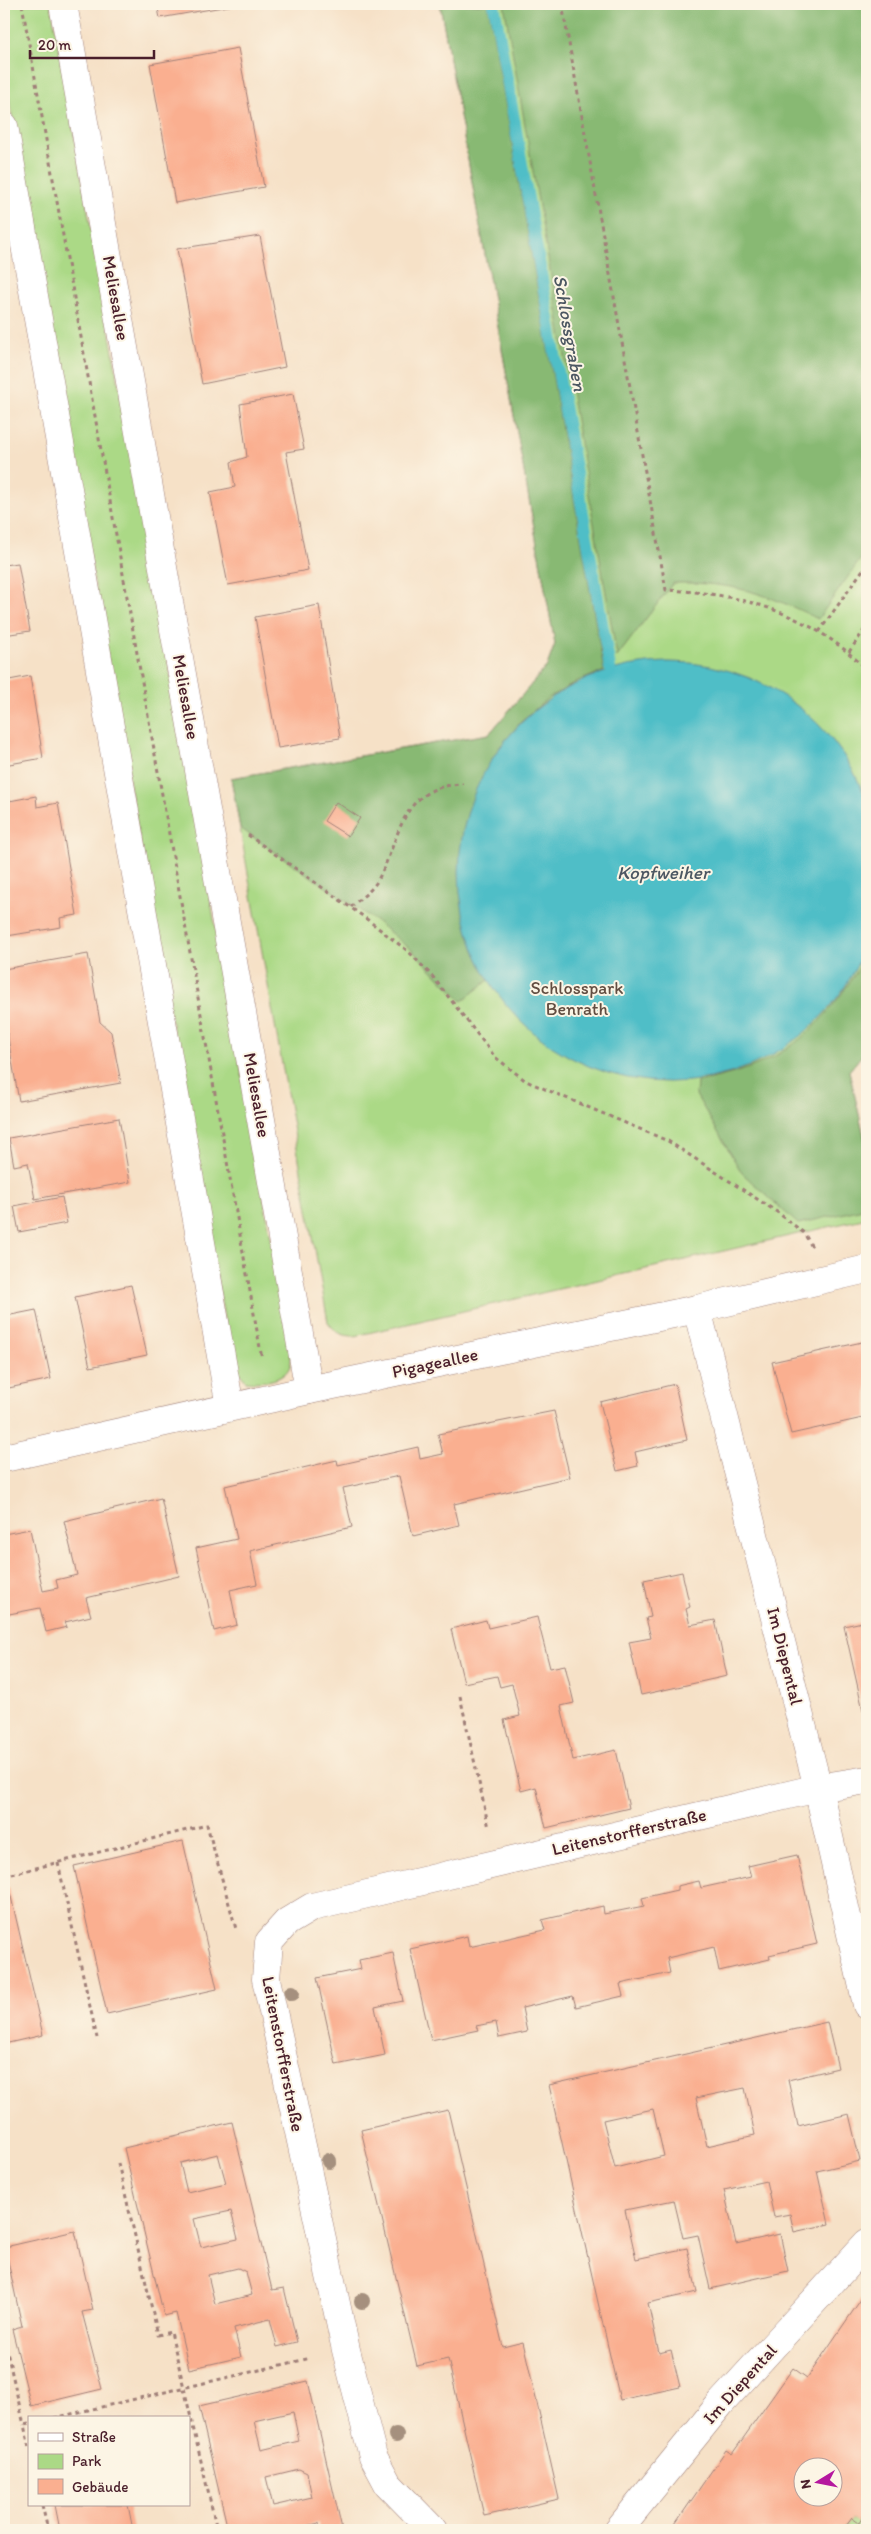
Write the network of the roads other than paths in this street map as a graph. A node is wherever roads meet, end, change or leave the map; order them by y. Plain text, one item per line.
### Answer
1 (63, 4) edge
2 (4, 126) edge
3 (867, 1269) edge
4 (697, 1309) junction
5 (309, 1390) junction
6 (230, 1406) junction
7 (4, 1458) edge
8 (867, 1780) edge
9 (818, 1788) junction
10 (867, 2005) edge
11 (867, 2244) edge
12 (433, 2530) edge
13 (618, 2530) edge

1 - 5 street, Meliesallee
2 - 6 street
3 - 4 street, Pigageallee
4 - 5 street, Pigageallee
4 - 9 street, Im Diepental
5 - 6 street, Pigageallee
6 - 7 street, Pigageallee
8 - 9 street, Leitenstorfferstraße
9 - 10 street, Im Diepental
9 - 12 street, Leitenstorfferstraße
11 - 13 street, Im Diepental

